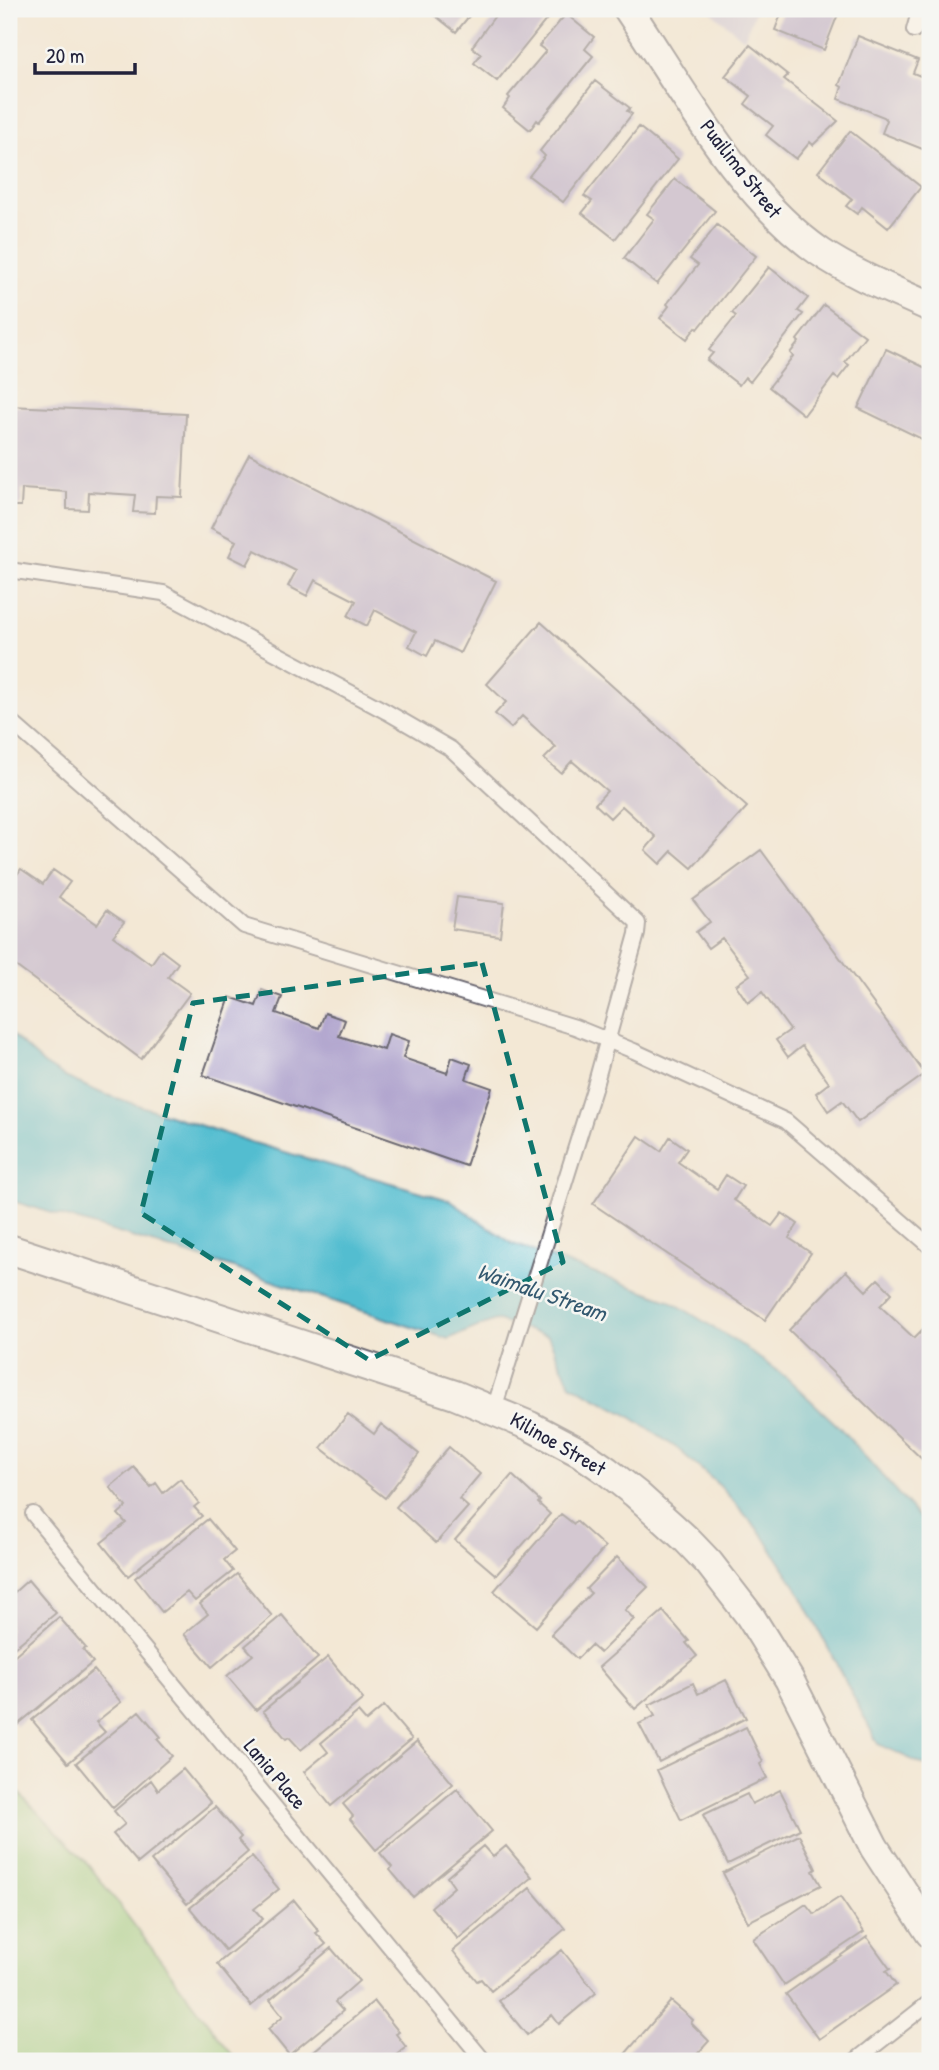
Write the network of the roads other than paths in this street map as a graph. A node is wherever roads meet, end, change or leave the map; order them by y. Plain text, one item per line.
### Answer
1 (628, 9) edge
2 (920, 9) edge
3 (914, 30) dead end
4 (930, 307) edge
5 (9, 570) edge
6 (9, 720) edge
7 (608, 1040) junction
8 (930, 1246) edge
9 (9, 1249) edge
10 (494, 1409) junction
11 (33, 1514) dead end
12 (930, 1933) edge
13 (930, 2002) edge
14 (484, 2061) edge
15 (855, 2061) edge

1 - 4 street, Puailima Street
2 - 3 lane
5 - 7 lane
6 - 7 lane
7 - 8 lane
7 - 10 lane
9 - 10 street, Kilinoe Street
10 - 12 street, Kilinoe Street
11 - 14 lane, Lania Place
13 - 15 lane

